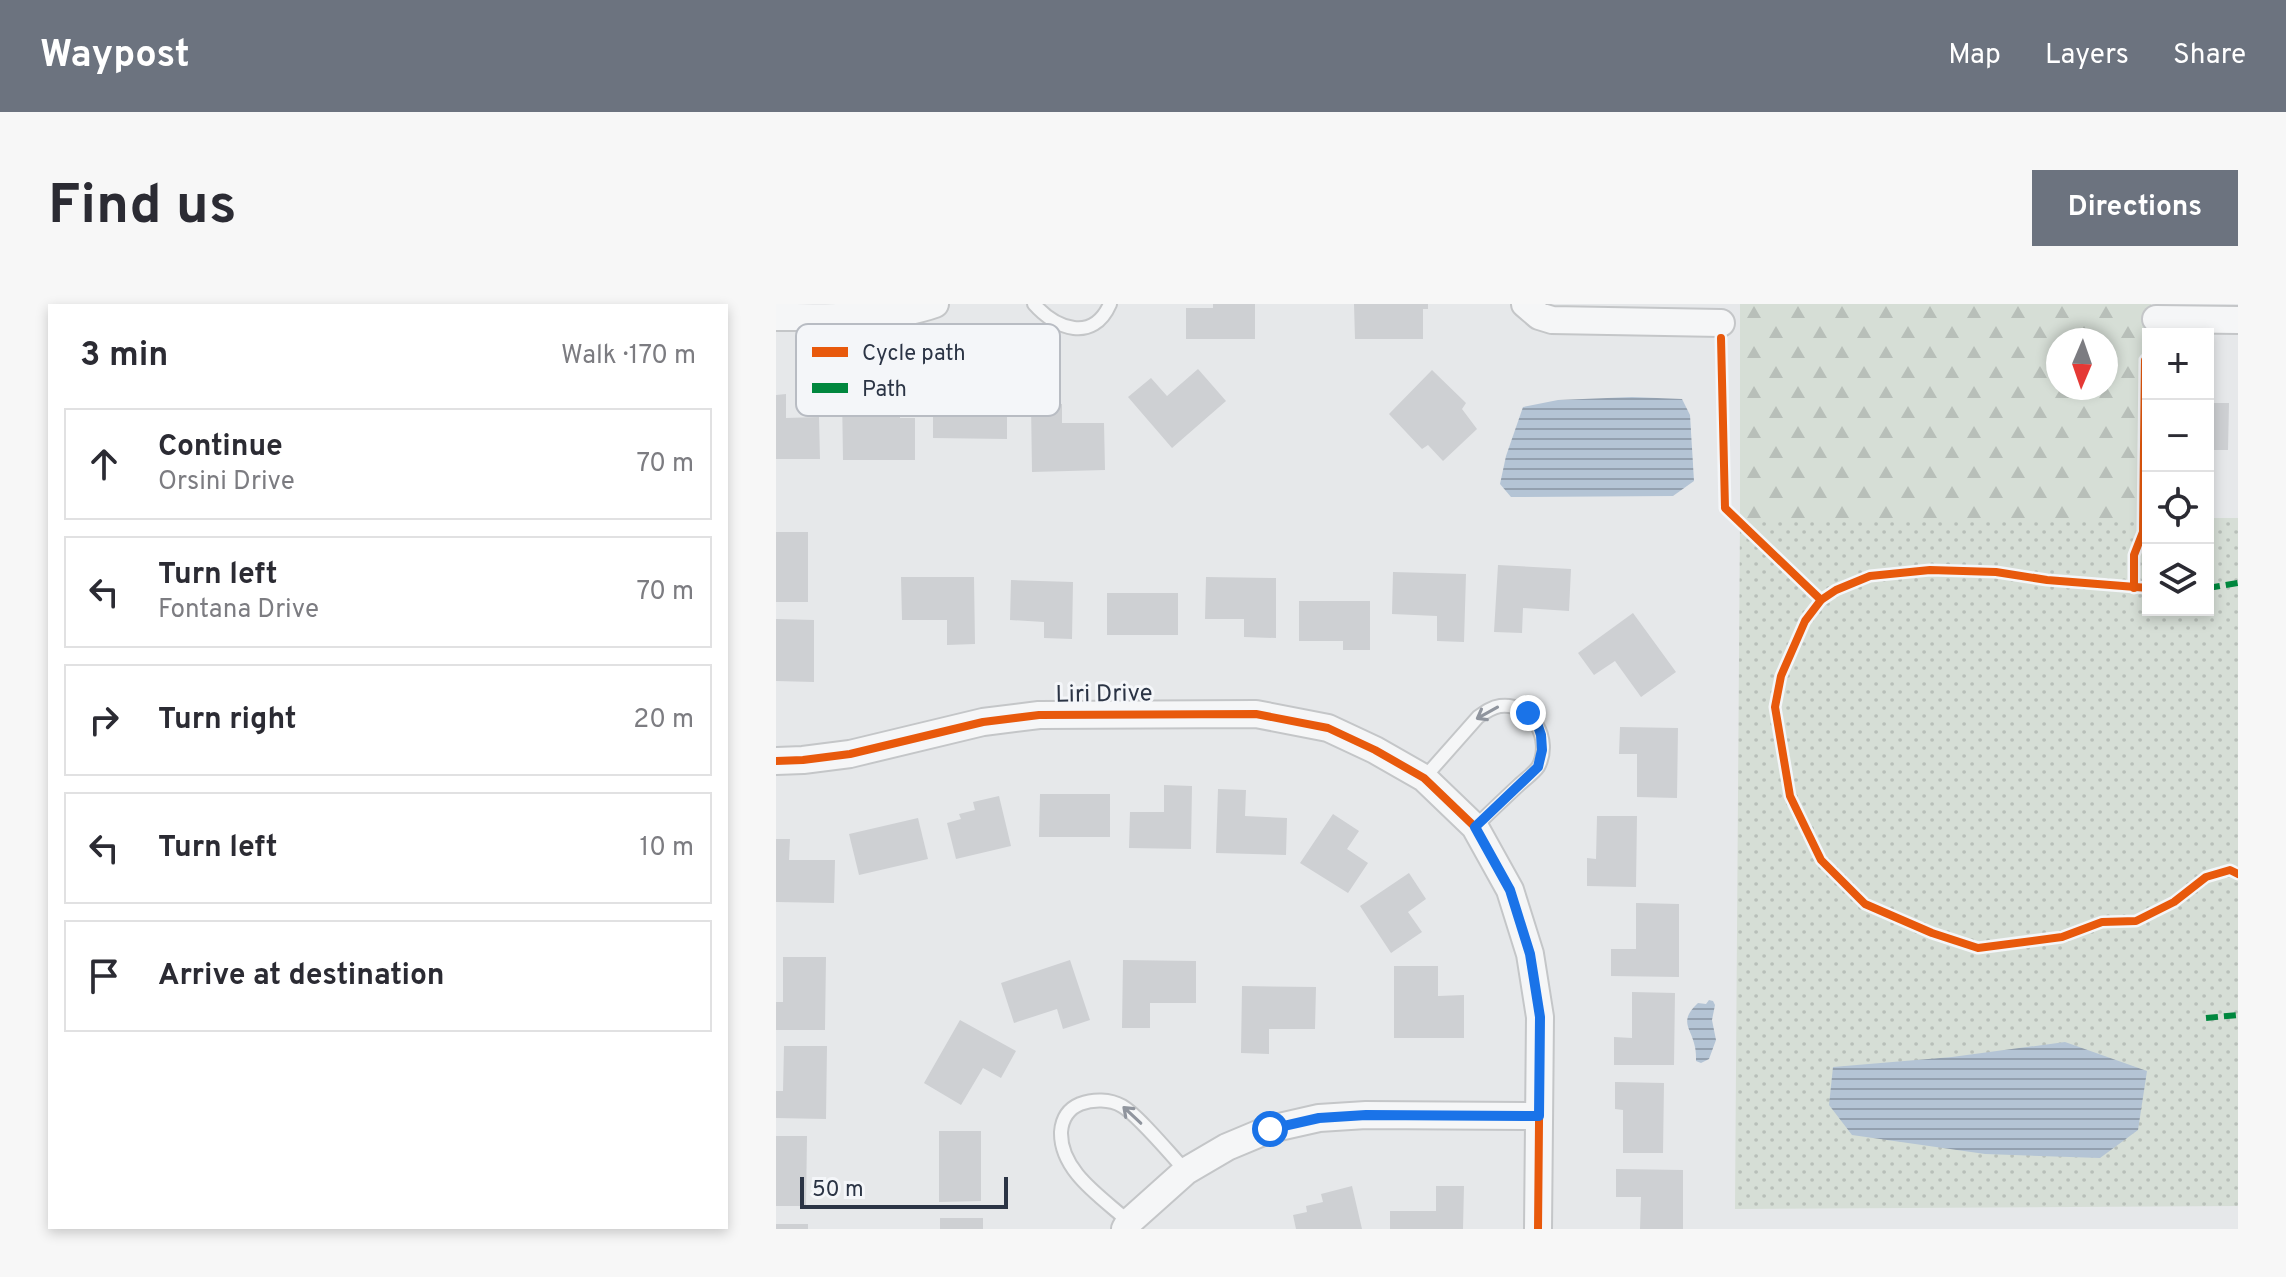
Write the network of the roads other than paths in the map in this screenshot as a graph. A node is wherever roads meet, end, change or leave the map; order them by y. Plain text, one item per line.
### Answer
1 (935, 304) edge
2 (1034, 304) edge
3 (1110, 304) edge
4 (1526, 306) edge
5 (776, 317) edge
6 (2156, 319) dead end
7 (2238, 320) edge
8 (1721, 323) dead end
9 (1057, 324) edge
10 (1060, 326) edge
11 (776, 761) edge
12 (1424, 778) junction
13 (1475, 827) junction
14 (1539, 1116) junction
15 (1186, 1171) junction
16 (1127, 1225) edge
17 (1538, 1229) edge

1 - 5 street
2 - 9 lane
3 - 10 lane
4 - 8 street
6 - 7 street
11 - 12 street, Liri Drive
12 - 13 street, Liri Drive
13 -> 12 lane
13 - 14 street, Liri Drive
14 - 15 street
14 - 17 street, Liri Drive
15 - 16 street
15 -> 16 lane

